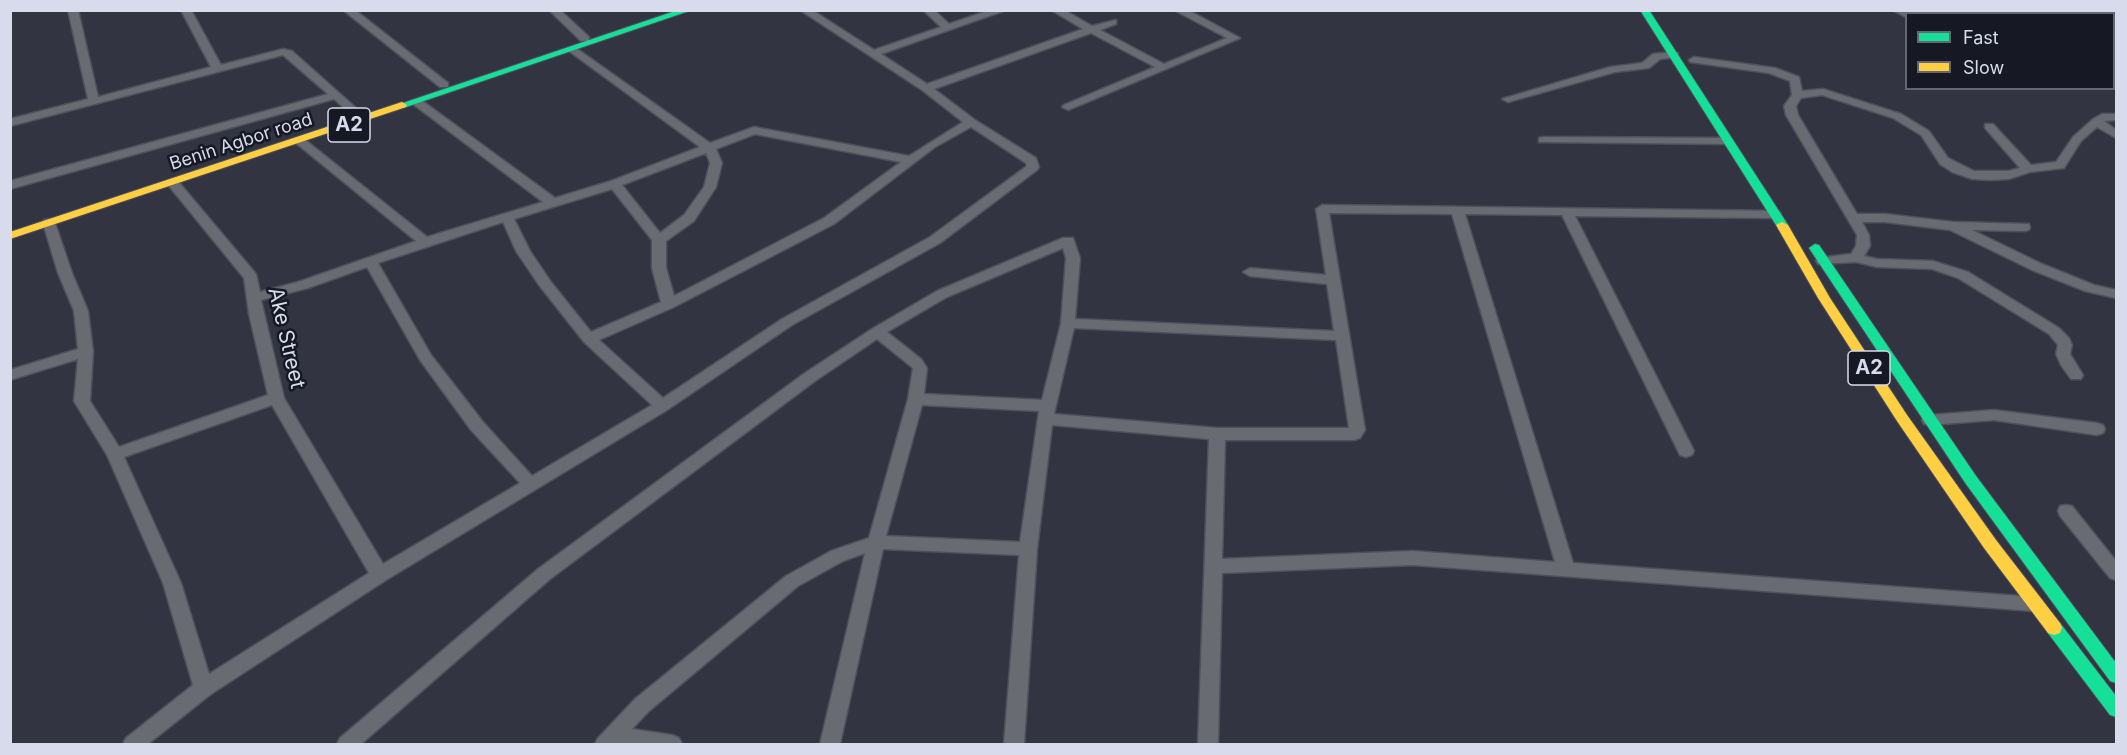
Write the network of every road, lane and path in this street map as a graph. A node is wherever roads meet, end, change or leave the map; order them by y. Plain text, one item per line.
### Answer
1 (73, 10) edge
2 (186, 10) edge
3 (348, 10) edge
4 (554, 10) edge
5 (669, 10) edge
6 (688, 10) edge
7 (805, 10) edge
8 (928, 10) edge
9 (1001, 10) edge
10 (1056, 10) edge
11 (1179, 10) edge
12 (1644, 10) edge
13 (1658, 10) edge
14 (1112, 22) dead end
15 (946, 27) junction
16 (1093, 30) junction
17 (585, 39) junction
18 (573, 49) junction
19 (872, 54) junction
20 (1674, 55) junction
21 (1694, 60) junction
22 (1162, 67) junction
23 (218, 70) junction
24 (1707, 80) dead end
25 (444, 85) junction
26 (926, 88) junction
27 (336, 95) junction
28 (1797, 95) junction
29 (1508, 99) dead end
30 (94, 102) junction
31 (417, 102) junction
32 (1068, 106) dead end
33 (358, 115) junction
34 (2116, 117) edge
35 (2097, 121) junction
36 (971, 122) junction
37 (10, 123) edge
38 (1989, 126) dead end
39 (2116, 135) edge
40 (1543, 140) dead end
41 (300, 141) junction
42 (1726, 141) junction
43 (710, 149) junction
44 (911, 160) junction
45 (2028, 169) junction
46 (172, 183) junction
47 (615, 184) junction
48 (10, 185) edge
49 (553, 203) junction
50 (1566, 211) junction
51 (1458, 212) junction
52 (1775, 214) junction
53 (507, 218) junction
54 (1854, 218) junction
55 (50, 223) junction
56 (1953, 226) junction
57 (2024, 227) dead end
58 (10, 229) edge
59 (10, 236) edge
60 (659, 240) junction
61 (1810, 241) dead end
62 (425, 242) junction
63 (1856, 258) junction
64 (370, 261) junction
65 (1823, 261) junction
66 (1250, 272) dead end
67 (1333, 280) junction
68 (2116, 294) edge
69 (255, 297) junction
70 (669, 304) junction
71 (1068, 323) junction
72 (876, 332) junction
73 (1343, 336) junction
74 (589, 339) junction
75 (86, 352) junction
76 (10, 375) edge
77 (2076, 375) dead end
78 (276, 398) junction
79 (916, 399) junction
80 (662, 406) junction
81 (1046, 413) junction
82 (1930, 420) junction
83 (2097, 429) dead end
84 (1216, 434) junction
85 (1686, 451) dead end
86 (115, 454) junction
87 (531, 485) junction
88 (2066, 512) dead end
89 (876, 542) junction
90 (1028, 549) junction
91 (1213, 566) junction
92 (1567, 571) junction
93 (2116, 573) edge
94 (380, 575) junction
95 (2037, 604) junction
96 (2116, 676) edge
97 (204, 688) junction
98 (2116, 709) edge
99 (620, 741) edge
100 (133, 744) edge
101 (347, 744) edge
102 (672, 744) edge
103 (830, 744) edge
104 (1014, 744) edge
105 (1209, 744) edge

1 - 30 street
2 - 23 street
3 - 25 street
4 - 17 street
5 - 17 highway, Benin Agbor road / A2
6 - 18 highway, Benin Agbor road / A2
7 - 19 street
8 - 15 street
9 - 15 street
10 - 16 street
11 - 22 street
12 - 20 highway, A2
13 - 21 highway
14 - 16 street
15 - 19 street
16 - 22 street
16 - 26 street
17 - 25 highway, Benin Agbor road / A2
18 - 31 highway, Benin Agbor road / A2
18 - 43 street
19 - 26 street
20 - 29 street
20 - 42 highway, A2
21 - 24 highway
21 - 28 street
22 - 32 street
23 - 27 street
23 - 30 street
25 - 33 highway, Benin Agbor road / A2
26 - 36 street
27 - 33 street
27 - 48 street
28 - 45 street
28 - 54 street
30 - 37 street
31 - 41 highway, Benin Agbor road / A2
31 - 49 street
33 - 58 highway, Benin Agbor road / A2
34 - 35 street
35 - 39 street
35 - 45 street
36 - 44 street
36 - 80 street
38 - 45 street
40 - 42 street
41 - 46 highway, Benin Agbor road / A2
41 - 62 street
42 - 52 highway, A2
43 - 44 street
43 - 47 street
43 - 60 street
44 - 70 street
46 - 55 highway, Benin Agbor road / A2
46 - 69 street, Ake Street
47 - 49 street
47 - 60 street
49 - 53 street
50 - 51 street
50 - 52 street
50 - 85 street
51 - 67 street
51 - 92 street
52 - 95 highway, A2
53 - 62 street
53 - 74 street
54 - 56 street
54 - 63 street
55 - 59 highway, Benin Agbor road / A2
55 - 75 street
56 - 57 street
56 - 68 street
60 - 70 street
61 - 65 highway, A2
62 - 64 street
63 - 65 street
63 - 77 street
64 - 69 street
64 - 87 street
65 - 82 highway, A2
66 - 67 street
67 - 73 street
69 - 78 street, Ake Street
70 - 74 street
71 - 72 street
71 - 73 street
71 - 81 street
72 - 79 street
72 - 101 street
73 - 84 street
74 - 80 street
75 - 76 street
75 - 86 street
78 - 86 street
78 - 94 street, Ake Street
79 - 81 street
79 - 89 street
80 - 87 street
81 - 84 street
81 - 90 street
82 - 83 street
82 - 96 highway, A2
84 - 91 street
86 - 97 street
87 - 94 street
88 - 93 street
89 - 90 street
89 - 99 street
89 - 103 street
90 - 104 street
91 - 92 street
91 - 105 street
92 - 95 street
94 - 97 street
95 - 98 highway, A2
97 - 100 street
99 - 102 street

